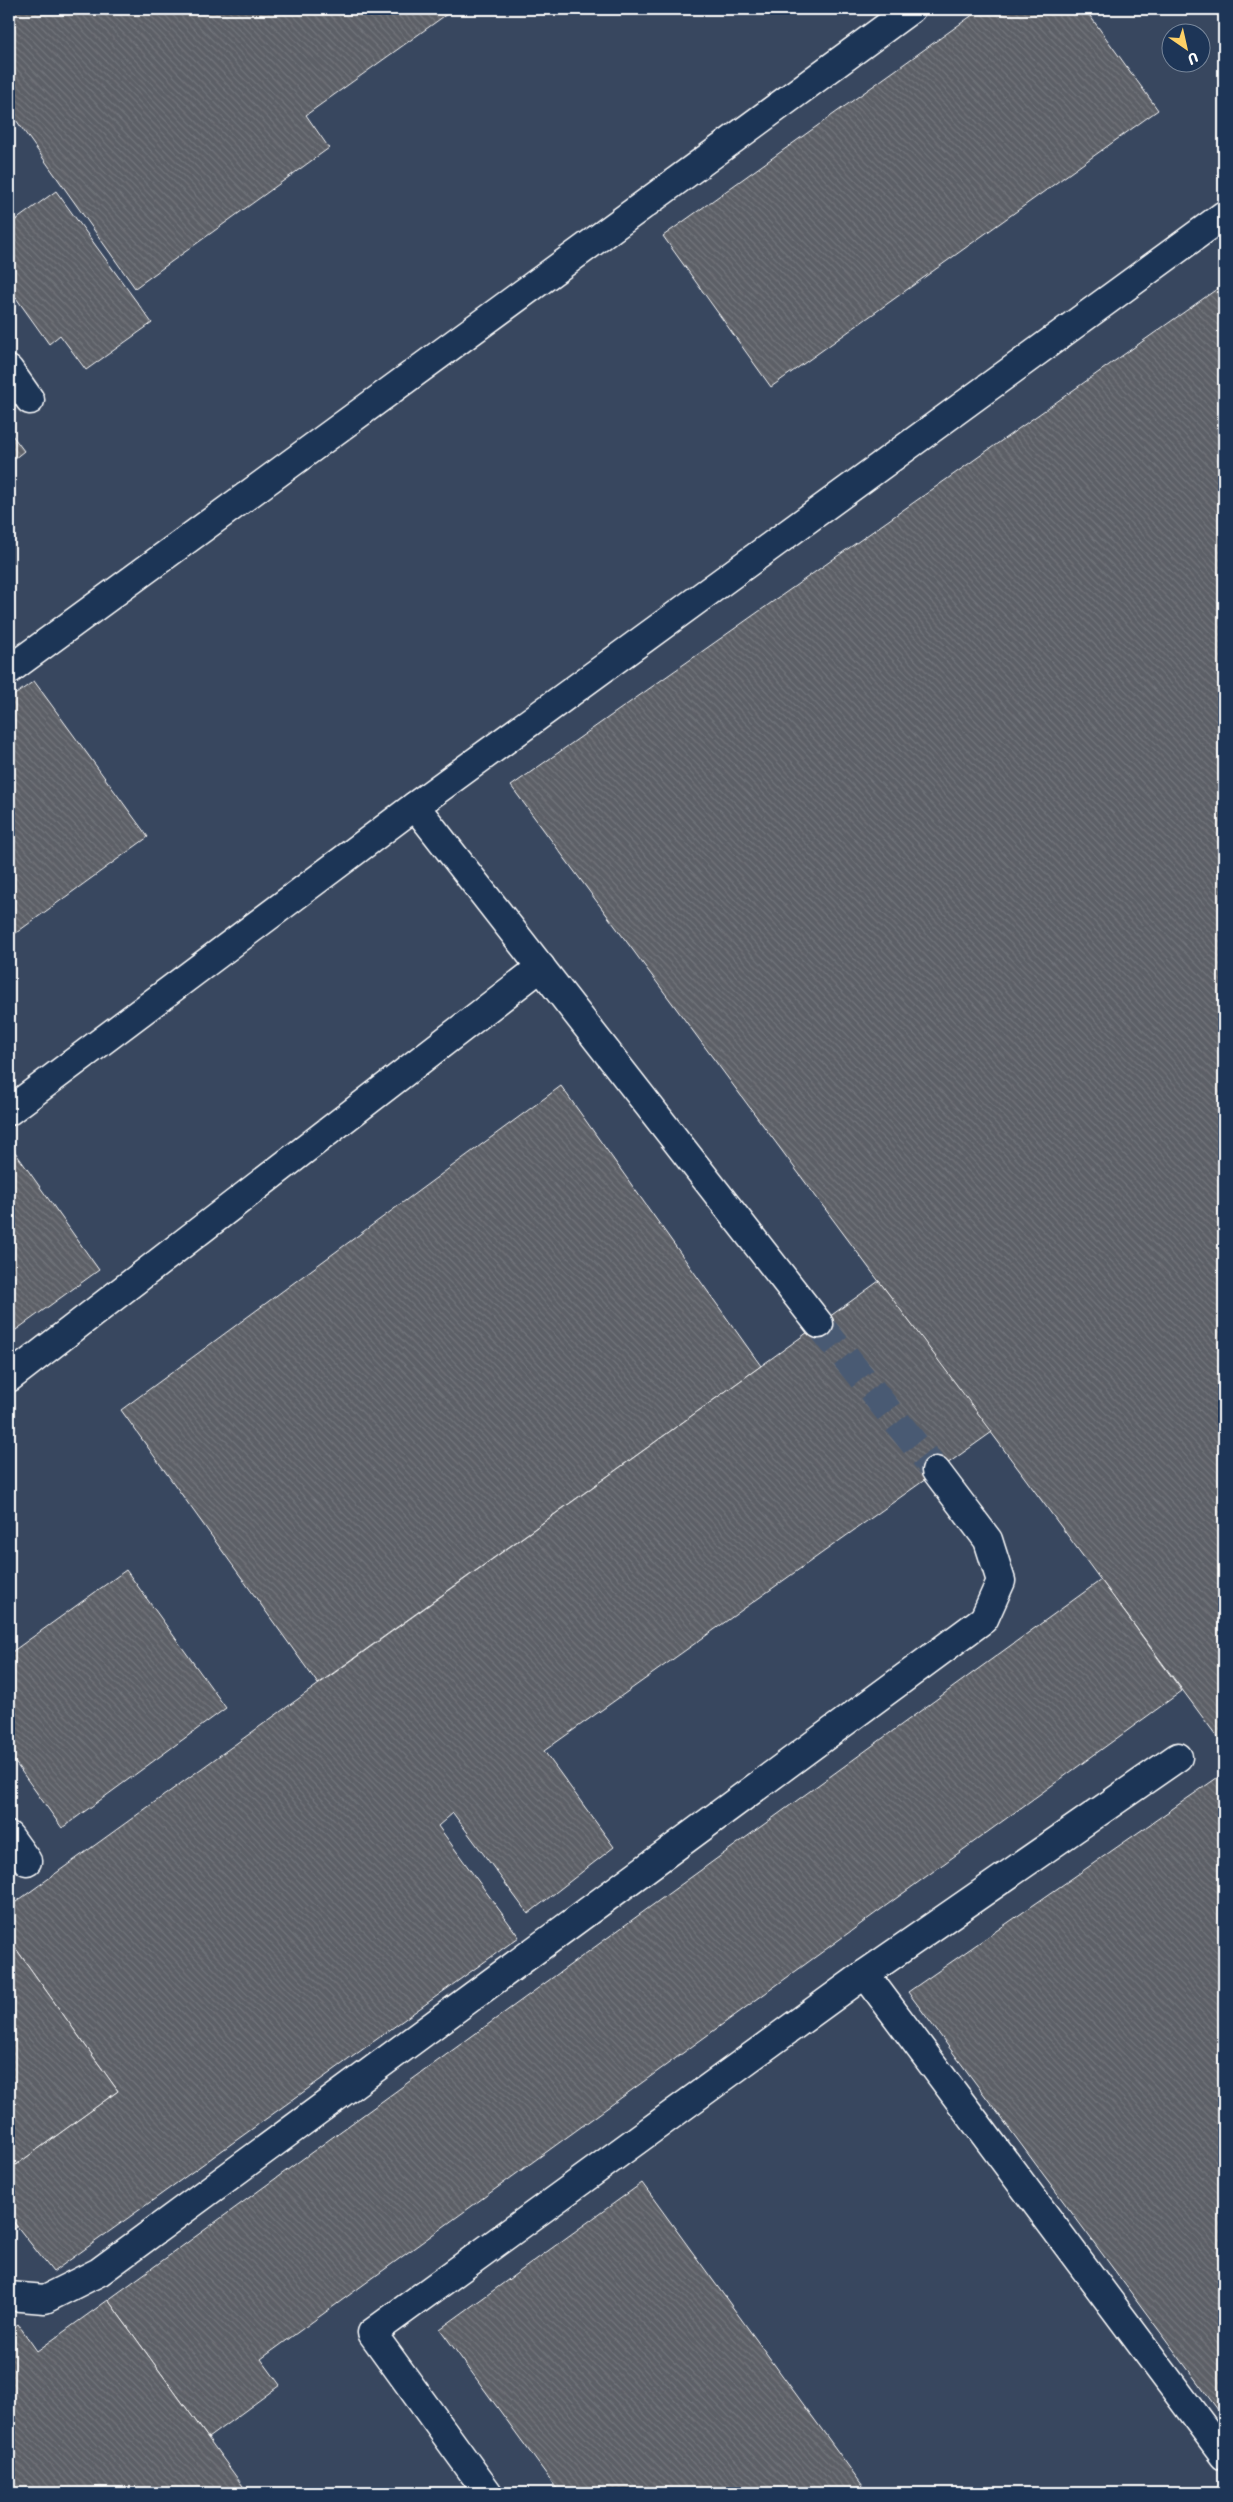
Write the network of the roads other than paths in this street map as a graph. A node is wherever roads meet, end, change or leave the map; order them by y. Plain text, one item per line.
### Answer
1 (911, 9) edge
2 (1224, 214) edge
3 (9, 370) edge
4 (30, 400) dead end
5 (9, 670) edge
6 (415, 806) junction
7 (541, 968) junction
8 (9, 1111) edge
9 (819, 1324) tunnel mouth
10 (9, 1378) edge
11 (936, 1471) tunnel mouth
12 (1178, 1757) dead end
13 (9, 1836) edge
14 (27, 1861) dead end
15 (864, 1974) junction
16 (9, 2296) edge
17 (1224, 2455) edge
18 (488, 2493) edge

1 - 5 lane
2 - 6 lane
3 - 4 lane
6 - 7 lane
6 - 8 lane
7 - 9 lane
7 - 10 lane
11 - 16 lane
12 - 15 lane
13 - 14 lane
15 - 17 lane
15 - 18 lane

